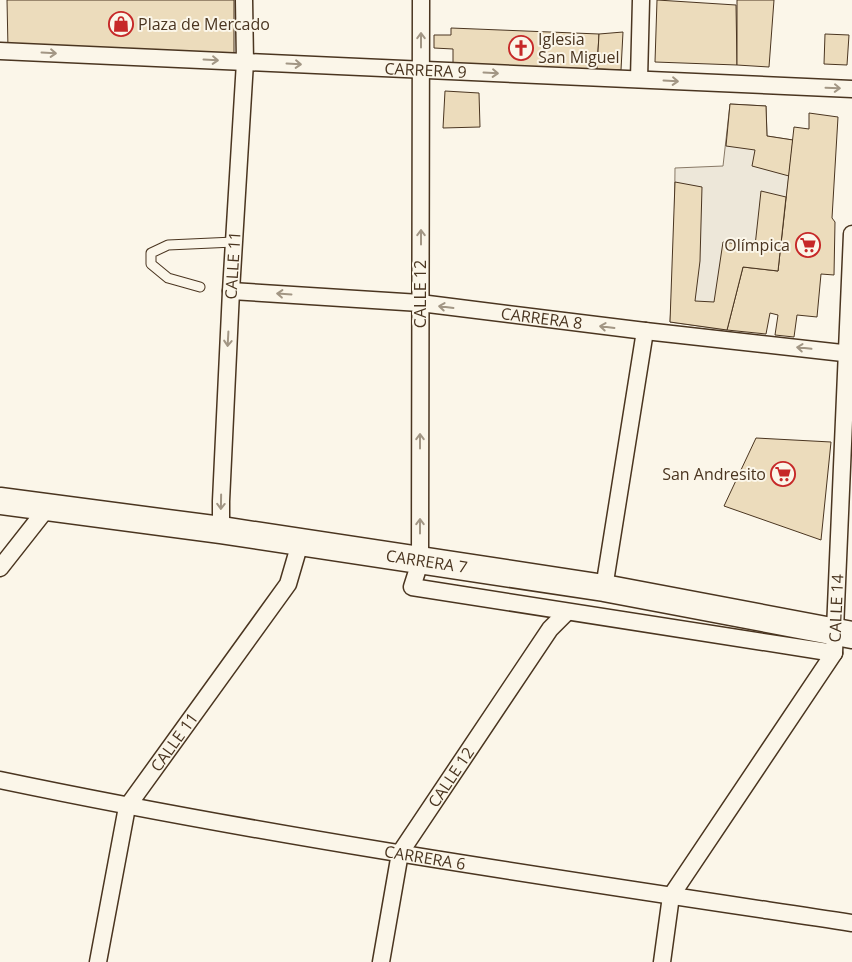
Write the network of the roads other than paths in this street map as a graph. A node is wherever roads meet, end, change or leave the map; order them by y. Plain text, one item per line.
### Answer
1 (244, 0) edge
2 (421, 0) edge
3 (642, 0) edge
4 (0, 51) edge
5 (245, 62) junction
6 (421, 70) junction
7 (639, 79) junction
8 (852, 89) edge
9 (852, 234) edge
10 (234, 242) junction
11 (200, 286) dead end
12 (231, 290) junction
13 (420, 304) junction
14 (645, 331) junction
15 (849, 353) edge
16 (0, 501) edge
17 (48, 508) junction
18 (221, 530) junction
19 (300, 543) junction
20 (420, 562) junction
21 (0, 568) edge
22 (412, 587) joint
23 (604, 588) junction
24 (567, 612) junction
25 (840, 640) edge
26 (0, 780) edge
27 (127, 807) junction
28 (400, 853) junction
29 (671, 896) junction
30 (852, 923) edge
31 (98, 962) edge
32 (380, 962) edge
33 (662, 962) edge

1 - 5 street, CALLE 11
6 -> 2 street, CALLE 12
3 - 7 street
4 -> 5 street, CARRERA 9
5 -> 6 street, CARRERA 9
5 - 10 street, CALLE 11
6 -> 7 street, CARRERA 9
13 -> 6 street, CALLE 12
7 -> 8 street, CARRERA 9
9 - 15 street, CALLE 14
10 - 11 lane
10 - 12 street, CALLE 11
13 -> 12 street, CARRERA 8
12 -> 18 street, CALLE 11
14 -> 13 street, CARRERA 8
20 -> 13 street, CALLE 12
15 -> 14 street, CARRERA 8
14 - 23 street
15 - 25 street, CALLE 14
16 - 17 main road, CARRERA 7
17 - 18 main road, CARRERA 7
17 - 21 street
18 - 19 main road, CARRERA 7
19 - 20 main road, CARRERA 7
19 - 27 street, CALLE 11
20 - 22 street, CALLE 12
20 - 23 main road, CARRERA 7
22 - 24 street, CARRERA 7
23 - 25 main road, CARRERA 7
24 - 25 street, CARRERA 7
24 - 28 street, CALLE 12
25 - 29 street, CALLE 14
26 - 27 street, CARRERA 6
27 - 28 street, CARRERA 6
27 - 31 street, CALLE 11
28 - 29 street, CARRERA 6
28 - 32 street, CALLE 12
29 - 30 street, CARRERA 6
29 - 33 street, CALLE 14

